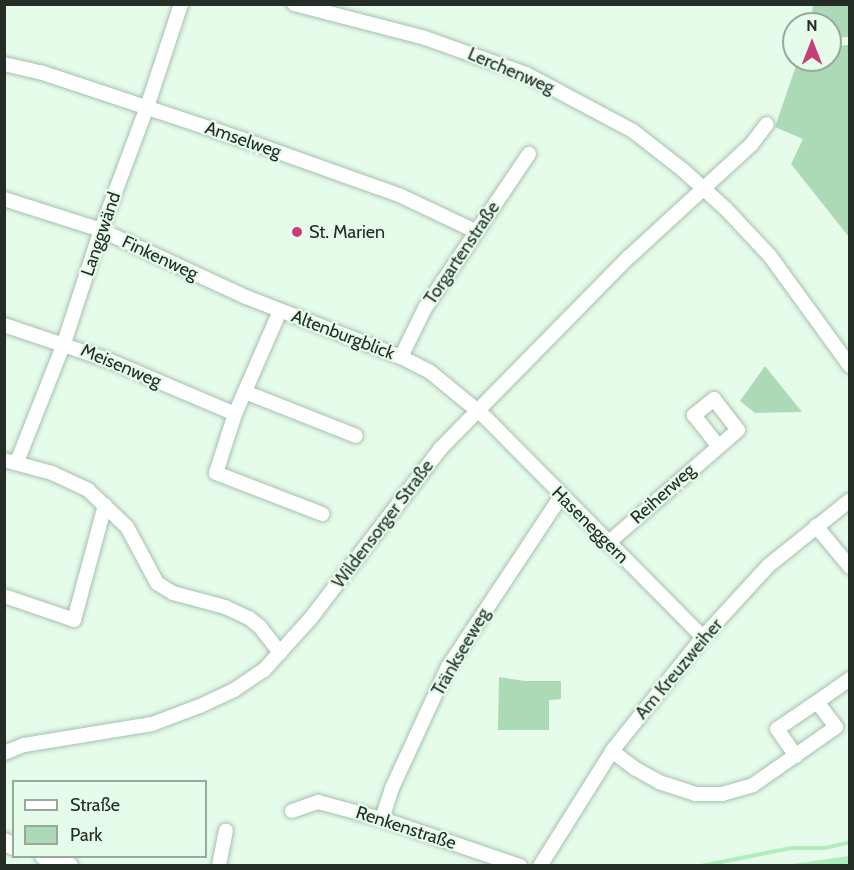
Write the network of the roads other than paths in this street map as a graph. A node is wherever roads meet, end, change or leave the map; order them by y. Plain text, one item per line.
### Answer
1 (181, 4) edge
2 (294, 4) edge
3 (4, 64) edge
4 (147, 107) junction
5 (767, 124) dead end
6 (530, 154) dead end
7 (703, 188) junction
8 (4, 199) edge
9 (100, 230) junction
10 (475, 231) junction
11 (280, 311) junction
12 (4, 325) edge
13 (64, 343) junction
14 (401, 357) junction
15 (849, 366) edge
16 (245, 392) junction
17 (478, 411) junction
18 (235, 414) junction
19 (356, 436) dead end
20 (717, 446) dead end
21 (11, 461) edge
22 (561, 496) junction
23 (849, 500) edge
24 (105, 505) junction
25 (322, 514) dead end
26 (816, 526) junction
27 (608, 543) junction
28 (849, 567) edge
29 (4, 596) edge
30 (703, 638) junction
31 (280, 653) junction
32 (849, 679) edge
33 (817, 702) junction
34 (612, 751) junction
35 (4, 753) edge
36 (796, 756) junction
37 (292, 810) dead end
38 (382, 819) junction
39 (226, 831) dead end
40 (49, 858) edge
41 (69, 866) edge
42 (219, 866) edge
43 (520, 866) edge
44 (540, 866) edge

1 - 4 street, Langgwänd
2 - 7 street, Lerchenweg
3 - 4 street, Amselweg
4 - 9 street, Langgwänd
4 - 10 street, Amselweg
5 - 7 street
6 - 10 street, Torgartenstraße
7 - 15 street, Lerchenweg
7 - 17 street, Wildensorger Straße
8 - 9 street, Finkenweg
9 - 11 street, Finkenweg
9 - 13 street, Langgwänd
10 - 14 street, Torgartenstraße
11 - 14 street, Altenburgblick
11 - 16 street, Altenburgblick
12 - 13 street, Meisenweg
13 - 18 street, Meisenweg
13 - 21 street, Langgwänd
14 - 17 street, Altenburgblick
16 - 18 street, Altenburgblick
16 - 19 street
17 - 22 street, Haseneggern
17 - 31 street, Wildensorger Straße
18 - 25 street, Altenburgblick
20 - 27 street, Reiherweg
21 - 24 street
22 - 27 street, Haseneggern
22 - 38 street, Tränkseeweg
23 - 26 street, Am Kreuzweiher
24 - 29 street
24 - 31 street
26 - 28 street
26 - 30 street, Am Kreuzweiher
27 - 30 street, Haseneggern
30 - 34 street, Am Kreuzweiher
31 - 35 street, Wildensorger Straße
32 - 33 street
33 - 36 street
33 - 36 street
34 - 36 street
34 - 44 street, Am Kreuzweiher
37 - 38 street, Renkenstraße
38 - 43 street, Renkenstraße
39 - 42 street
40 - 41 main road

